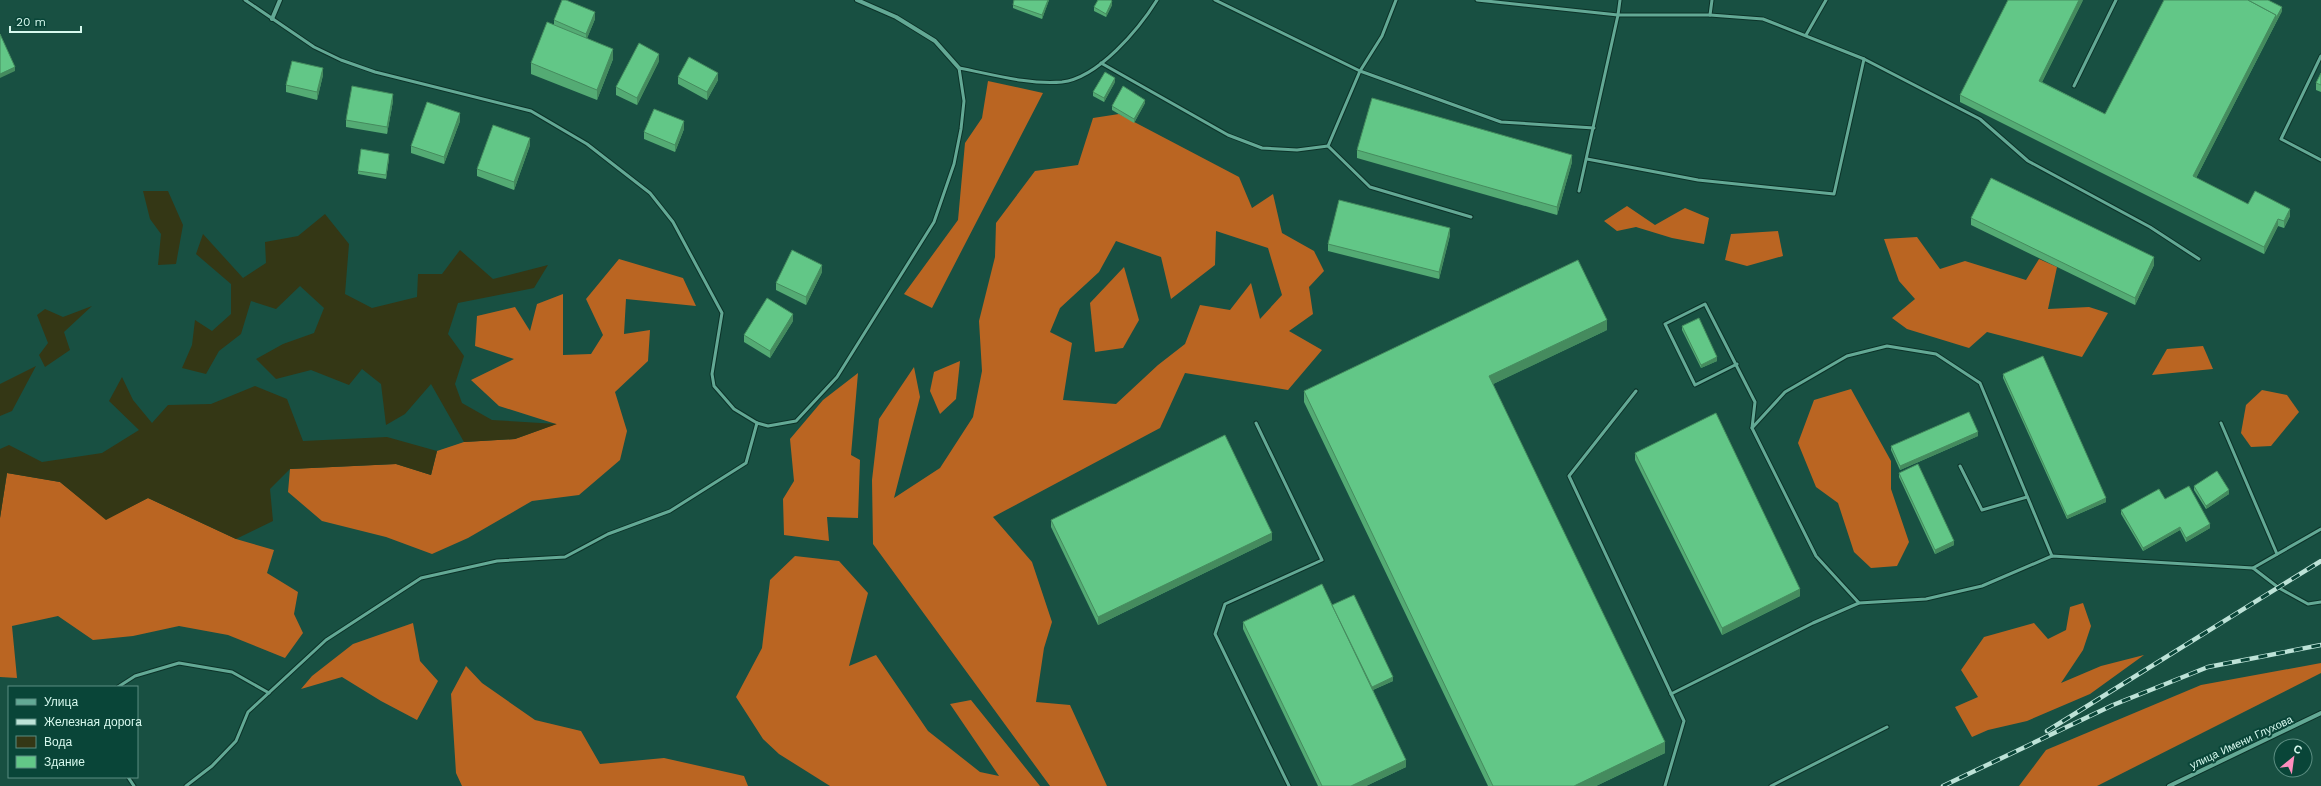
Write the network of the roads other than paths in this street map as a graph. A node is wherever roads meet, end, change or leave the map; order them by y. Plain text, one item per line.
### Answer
1 (245, 0) edge
2 (280, 0) edge
3 (857, 0) edge
4 (1157, 0) edge
5 (1215, 0) edge
6 (1396, 0) edge
7 (1477, 0) edge
8 (1620, 0) edge
9 (1712, 0) edge
10 (1826, 0) edge
11 (2116, 0) edge
12 (1618, 15) junction
13 (1710, 16) junction
14 (272, 19) junction
15 (1806, 35) junction
16 (2321, 56) edge
17 (1864, 60) junction
18 (1102, 63) junction
19 (959, 68) junction
20 (1360, 71) junction
21 (2074, 86) dead end
22 (1594, 128) junction
23 (1328, 146) junction
24 (1587, 159) junction
25 (2321, 160) edge
26 (1579, 191) dead end
27 (1471, 217) dead end
28 (2198, 259) dead end
29 (1737, 364) junction
30 (1636, 391) dead end
31 (756, 423) junction
32 (1256, 423) dead end
33 (2221, 424) dead end
34 (1752, 428) junction
35 (1960, 466) dead end
36 (2027, 497) junction
37 (2321, 529) edge
38 (2277, 554) junction
39 (2052, 556) junction
40 (2253, 568) junction
41 (2321, 602) edge
42 (1859, 603) junction
43 (120, 686) edge
44 (269, 693) junction
45 (1671, 694) junction
46 (2321, 713) edge
47 (1888, 727) dead end
48 (186, 786) edge
49 (1289, 786) edge
50 (1665, 786) edge
51 (1771, 786) edge
52 (2169, 786) edge

1 - 14 lane
2 - 14 street
3 - 19 street
4 - 18 lane
5 - 20 lane
6 - 20 lane
7 - 12 lane
8 - 12 lane
9 - 13 lane
10 - 15 lane
11 - 21 lane
12 - 13 lane
12 - 22 lane
13 - 15 lane
14 - 31 lane
15 - 17 lane
16 - 25 lane
17 - 24 lane
17 - 28 lane
18 - 19 lane
18 - 23 lane
19 - 31 lane
20 - 22 lane
20 - 23 lane
22 - 24 lane
23 - 27 lane
24 - 26 lane
29 - 29 lane
29 - 34 lane
30 - 45 lane
31 - 44 lane
32 - 49 lane
33 - 38 lane
34 - 36 lane
34 - 42 lane
35 - 36 lane
36 - 39 lane
37 - 38 lane
38 - 40 lane
39 - 40 lane
39 - 42 lane
40 - 41 lane
42 - 45 lane
43 - 44 lane
44 - 48 lane
45 - 50 lane
46 - 52 street, улица Имени Глухова
47 - 51 lane

